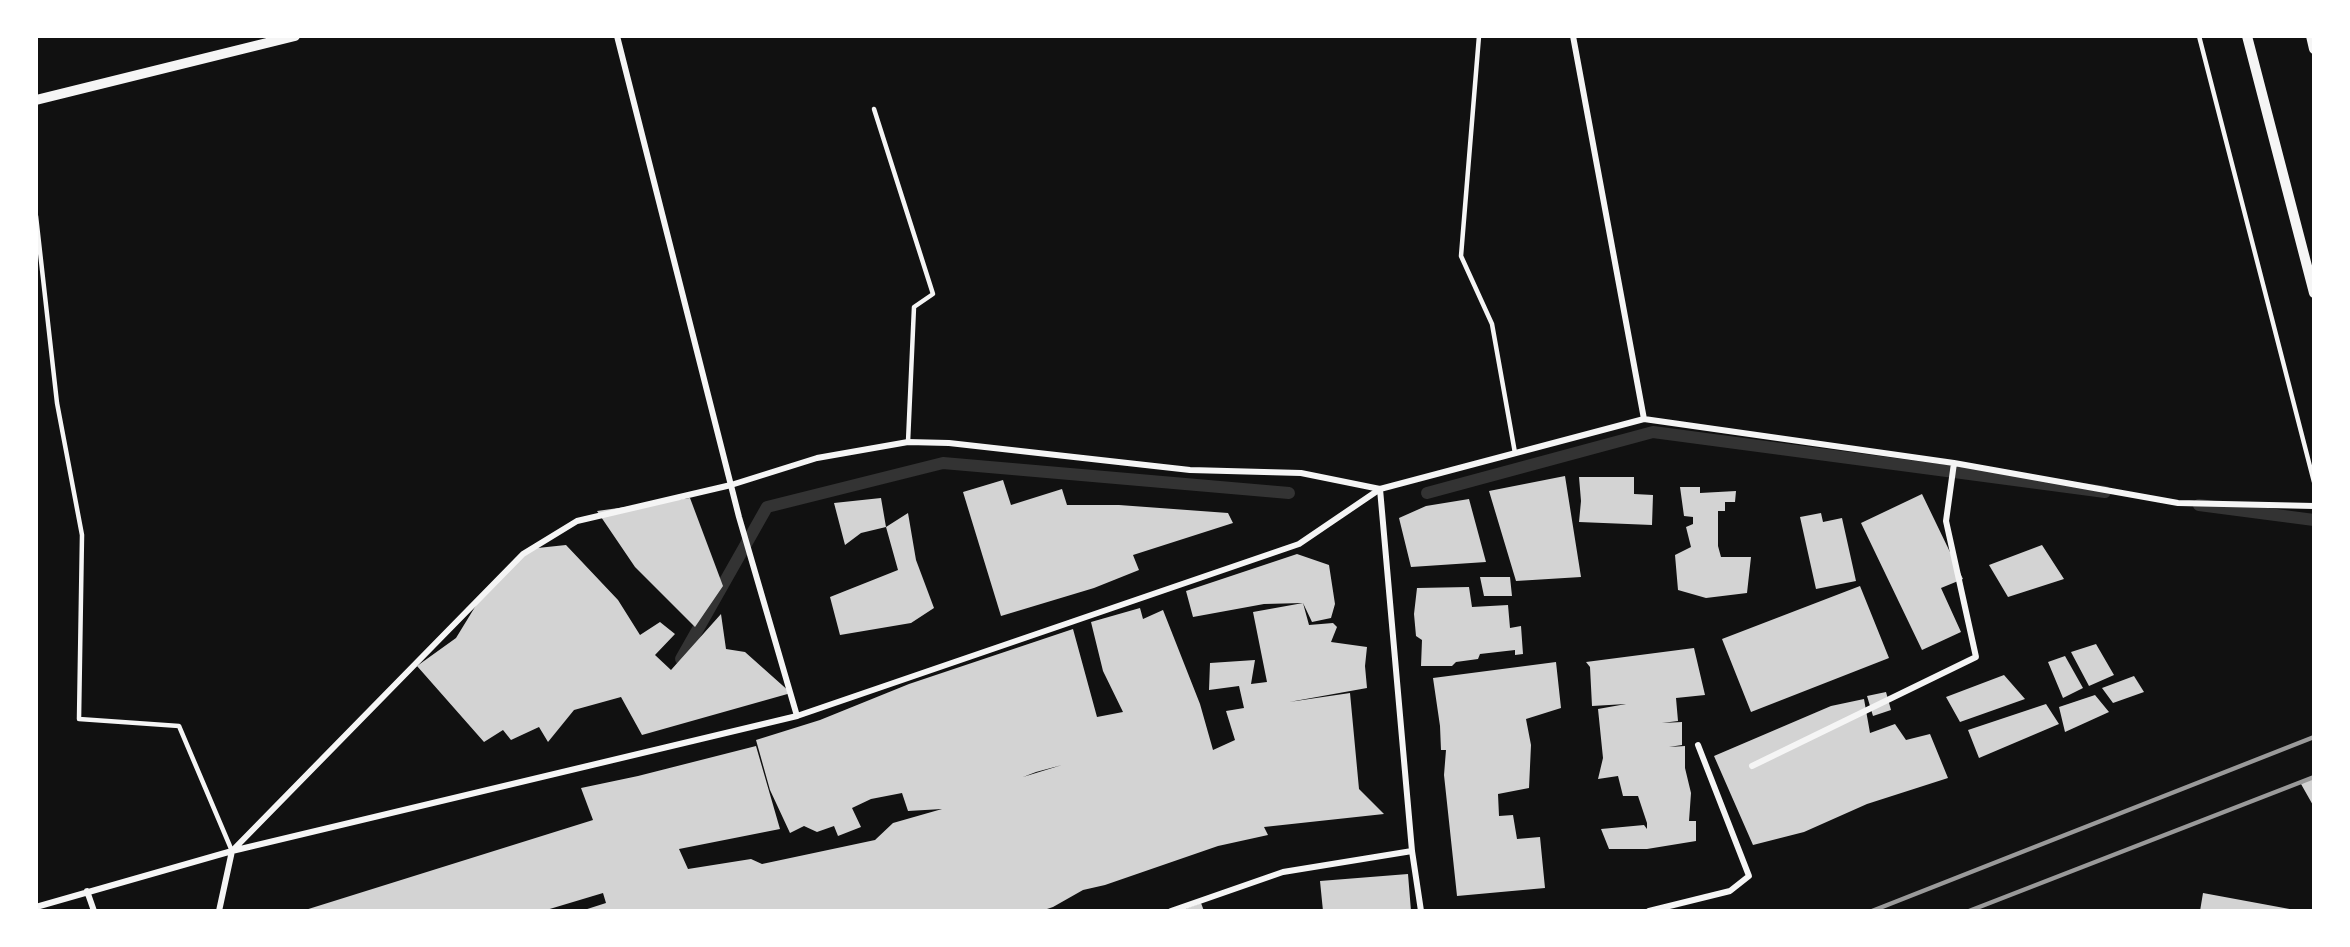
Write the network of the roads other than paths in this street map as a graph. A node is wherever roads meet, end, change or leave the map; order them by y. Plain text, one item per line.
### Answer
1 (295, 36) edge
2 (617, 36) edge
3 (1479, 36) edge
4 (1573, 36) edge
5 (2199, 36) edge
6 (2247, 36) edge
7 (2311, 36) edge
8 (2314, 49) edge
9 (36, 100) edge
10 (874, 109) dead end
11 (36, 216) edge
12 (2314, 293) edge
13 (1644, 419) junction
14 (909, 442) junction
15 (1515, 453) junction
16 (1954, 463) junction
17 (2314, 482) edge
18 (731, 485) junction
19 (1380, 489) junction
20 (2314, 506) edge
21 (797, 716) junction
22 (1698, 745) dead end
23 (1752, 766) dead end
24 (232, 851) junction
25 (1412, 851) junction
26 (87, 891) junction
27 (36, 907) edge
28 (94, 911) edge
29 (219, 911) edge
30 (1172, 911) edge
31 (1421, 911) edge
32 (1649, 911) edge

1 - 9 street
2 - 18 street
3 - 15 lane
4 - 13 street
5 - 17 lane
6 - 12 street
7 - 8 street
10 - 14 lane
11 - 24 lane
13 - 15 street
13 - 16 street
14 - 18 street
14 - 19 street
15 - 19 street
16 - 20 street
16 - 23 street
18 - 21 street
18 - 24 street
19 - 21 street
19 - 25 street
21 - 24 street
22 - 32 street
24 - 26 street
24 - 29 street
25 - 30 street
25 - 31 street
26 - 27 street
26 - 28 street

